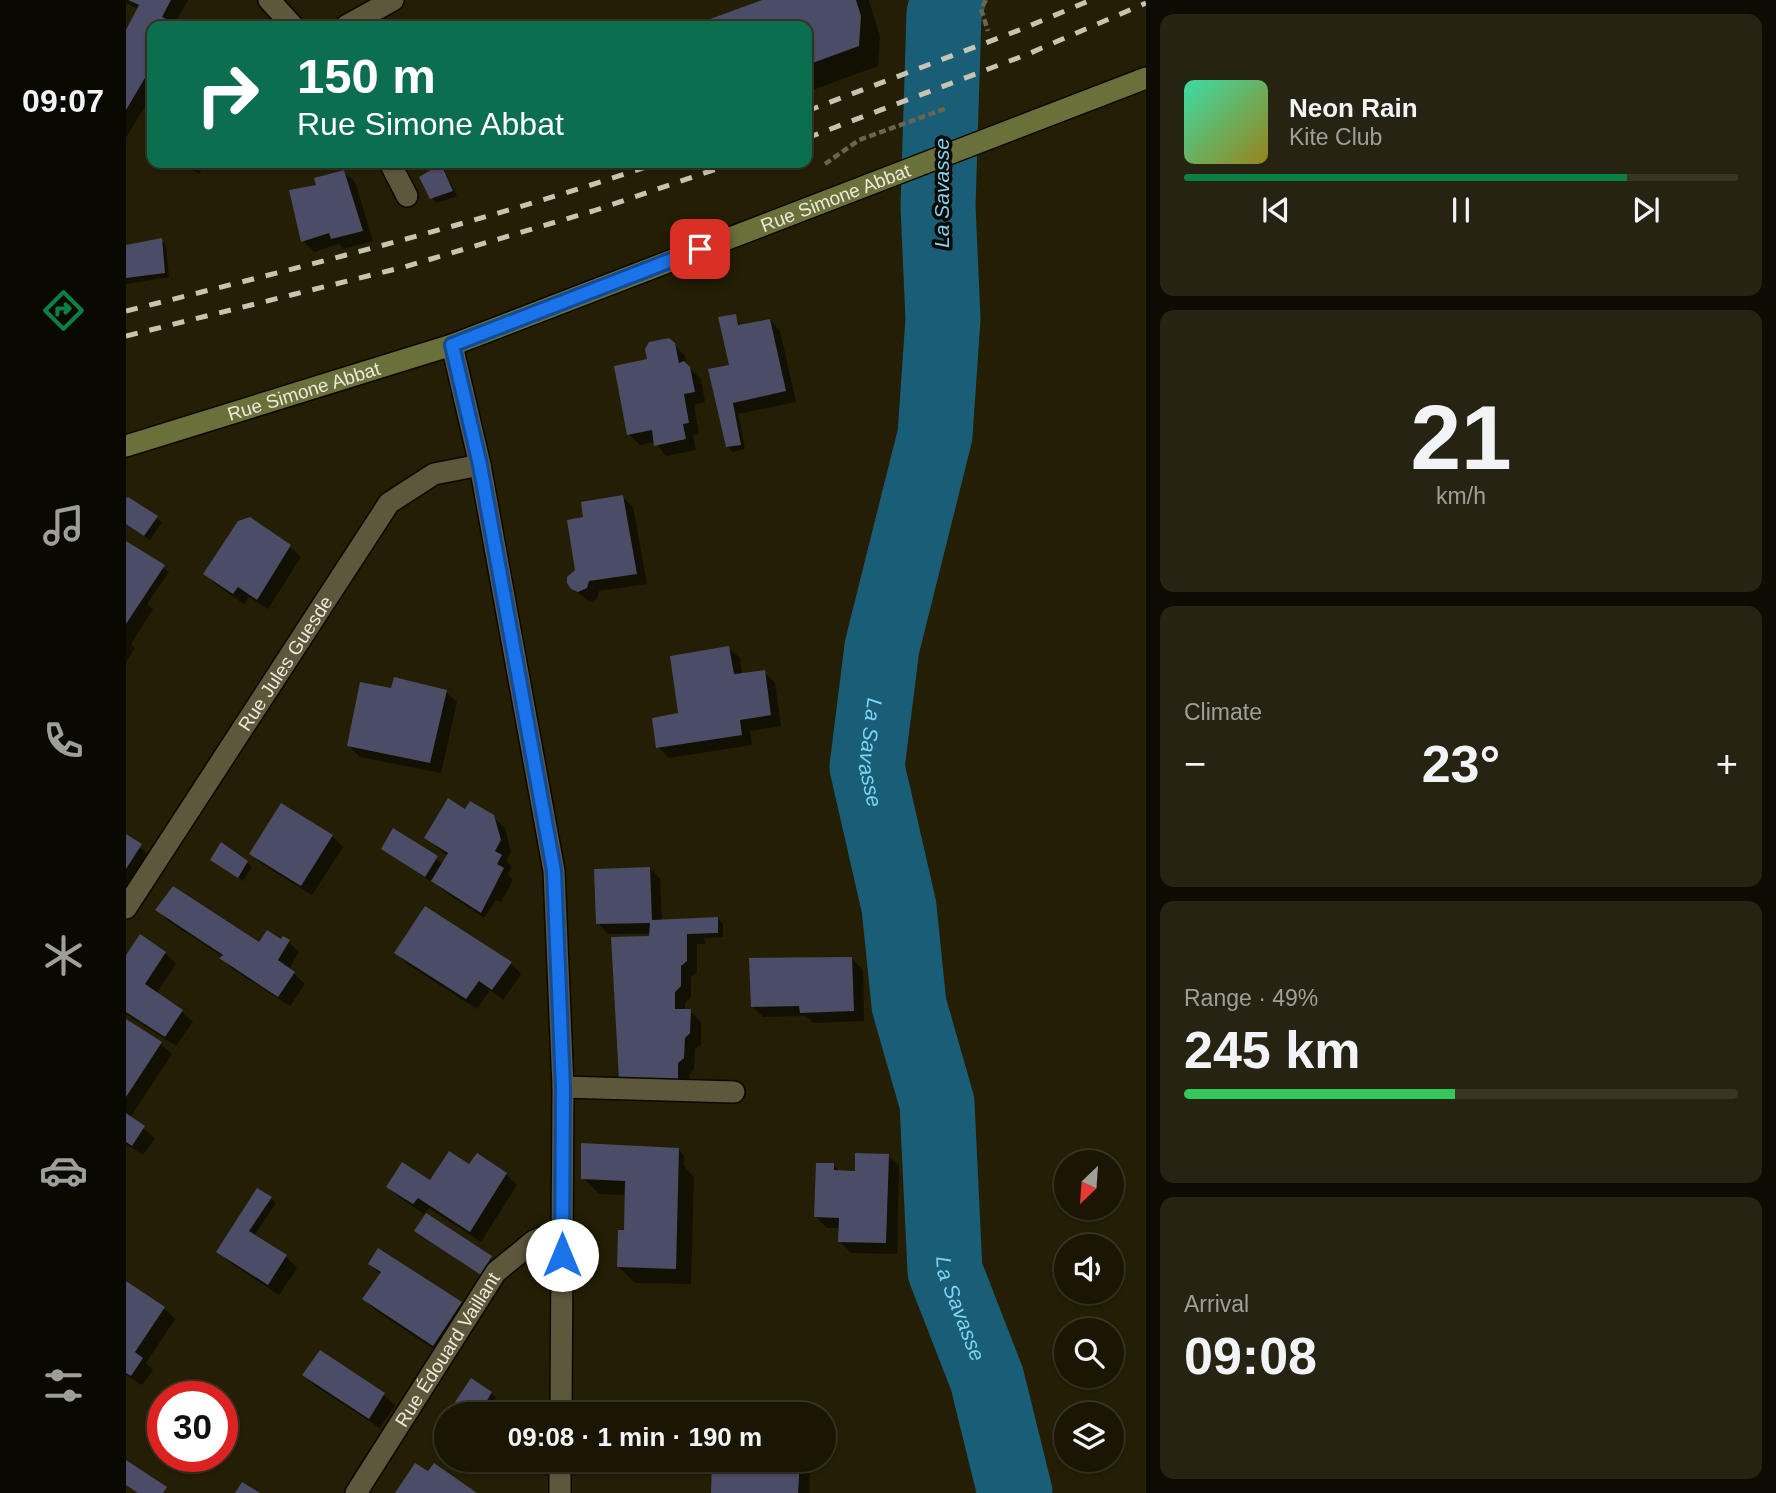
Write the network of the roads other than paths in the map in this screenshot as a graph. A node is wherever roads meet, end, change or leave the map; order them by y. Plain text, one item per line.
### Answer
1 (269, 0) edge
2 (393, 0) edge
3 (288, 21) edge
4 (355, 21) edge
5 (1146, 78) edge
6 (393, 168) edge
7 (407, 196) dead end
8 (452, 345) junction
9 (126, 446) edge
10 (480, 465) junction
11 (126, 908) edge
12 (563, 1087) junction
13 (734, 1092) dead end
14 (562, 1229) junction
15 (561, 1402) edge
16 (561, 1472) edge
17 (356, 1493) edge
18 (560, 1493) edge

1 - 3 street
2 - 4 street
5 - 8 main road, Rue Simone Abbat
6 - 7 street
8 - 9 main road, Rue Simone Abbat
8 - 10 street
10 - 11 street, Rue Jules Guesde
10 - 12 street
12 - 13 street
12 - 14 street
14 - 15 street
14 - 17 street, Rue Édouard Vaillant
16 - 18 street

